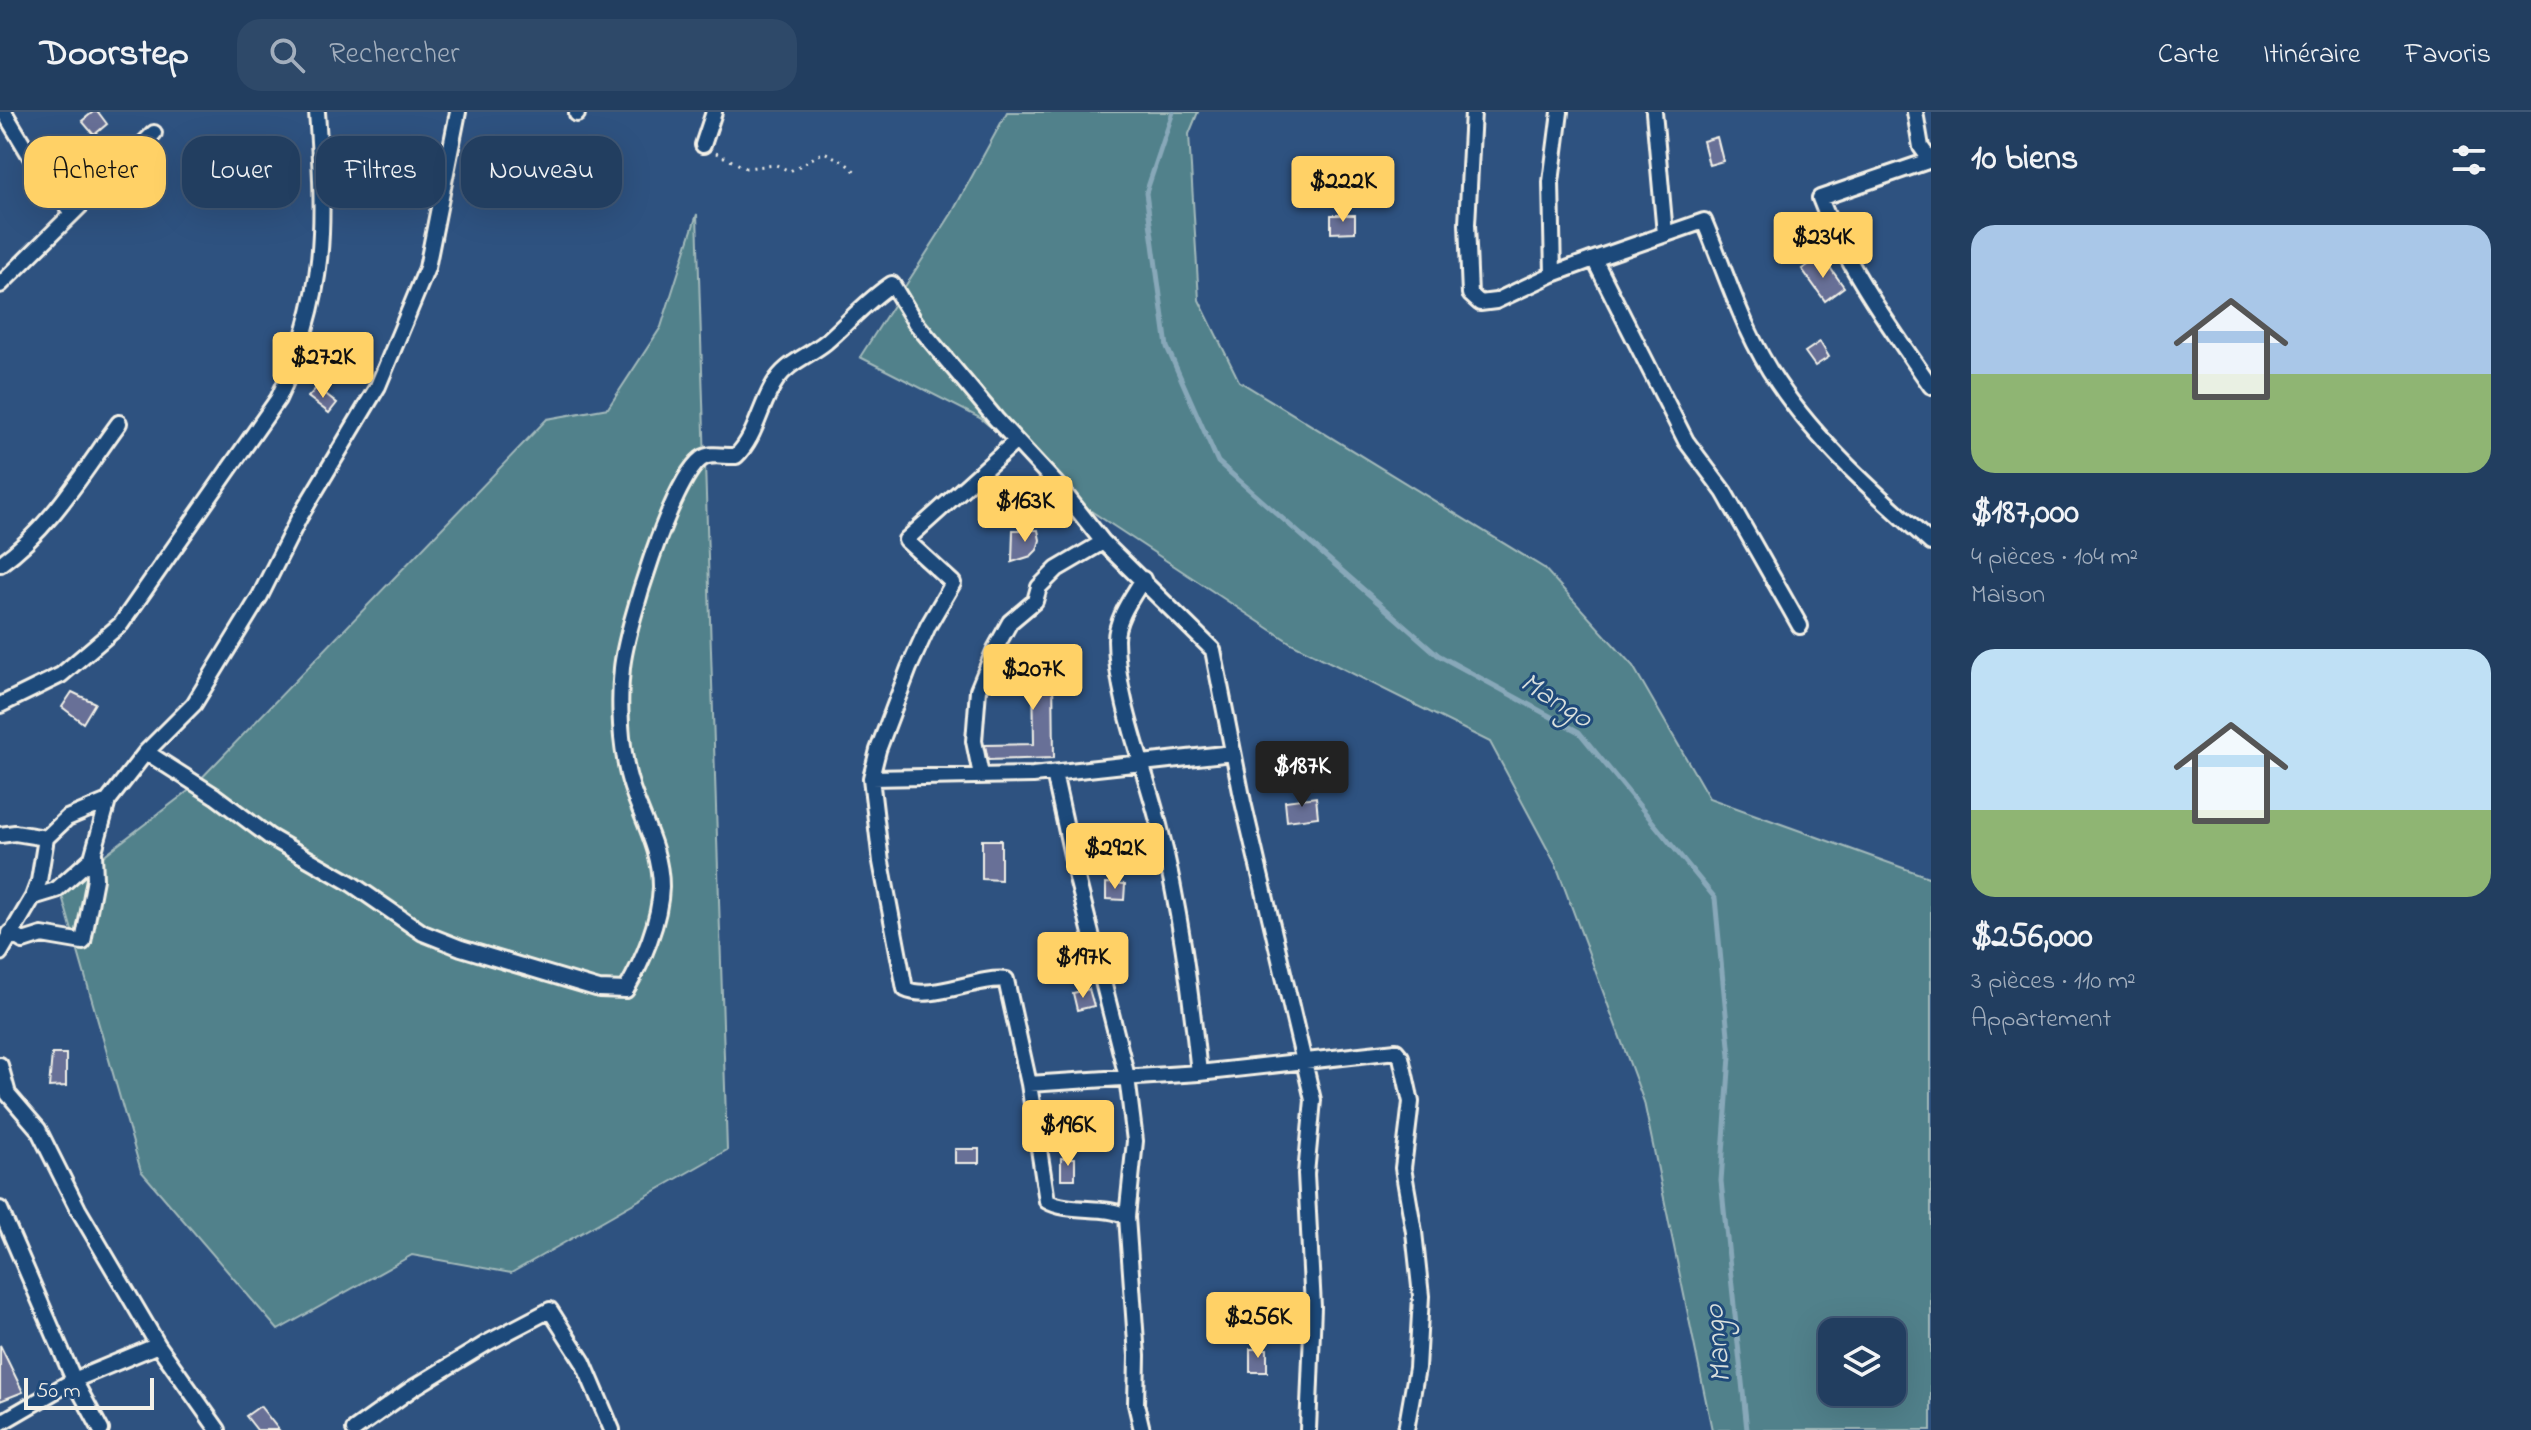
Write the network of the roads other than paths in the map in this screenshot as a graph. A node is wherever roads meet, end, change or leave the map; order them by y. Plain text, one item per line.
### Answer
1 (2, 112) edge
2 (317, 112) edge
3 (458, 112) edge
4 (714, 112) edge
5 (1473, 112) edge
6 (1560, 112) edge
7 (1654, 112) edge
8 (1915, 112) edge
9 (154, 133) dead end
10 (703, 145) road end
11 (1931, 160) edge
12 (72, 213) junction
13 (1665, 234) junction
14 (1594, 259) junction
15 (1553, 274) junction
16 (0, 285) edge
17 (1931, 386) edge
18 (119, 423) dead end
19 (1016, 441) junction
20 (1103, 542) junction
21 (1931, 543) edge
22 (0, 564) edge
23 (1143, 579) junction
24 (1800, 626) dead end
25 (0, 705) edge
26 (146, 752) junction
27 (1233, 753) junction
28 (1141, 762) junction
29 (1054, 773) junction
30 (981, 775) junction
31 (871, 778) junction
32 (108, 801) junction
33 (0, 835) edge
34 (46, 838) junction
35 (93, 844) junction
36 (33, 897) junction
37 (10, 933) junction
38 (0, 953) edge
39 (1306, 1063) junction
40 (0, 1065) edge
41 (1199, 1073) junction
42 (1127, 1077) junction
43 (1029, 1084) junction
44 (0, 1209) edge
45 (1127, 1217) junction
46 (158, 1345) junction
47 (74, 1380) junction
48 (0, 1423) edge
49 (101, 1430) edge
50 (218, 1430) edge
51 (355, 1430) edge
52 (612, 1430) edge
53 (1142, 1430) edge
54 (1308, 1430) edge
55 (1406, 1430) edge

1 - 12 street
2 - 25 street
3 - 26 street
4 - 10 street
5 - 15 street
6 - 15 street
7 - 13 street
8 - 11 street
9 - 12 street
11 - 17 street
12 - 16 street
13 - 14 street
13 - 21 street
14 - 15 street
14 - 24 street
18 - 22 street
19 - 20 street
19 - 26 street
19 - 31 street
20 - 23 street
20 - 30 street
23 - 27 street
23 - 28 street
26 - 32 street
27 - 28 street
27 - 39 street
28 - 29 street
28 - 41 street
29 - 30 street
29 - 42 street
30 - 31 street
31 - 43 street
32 - 34 street
32 - 35 street
33 - 34 street
34 - 36 street
35 - 36 street
35 - 37 street
36 - 37 street
37 - 38 street
39 - 41 street
39 - 54 street
39 - 55 street
40 - 46 street
41 - 42 street
42 - 43 street
42 - 45 street
43 - 45 street
44 - 47 street
45 - 53 street
46 - 47 street
46 - 50 street
47 - 48 street
47 - 49 street
51 - 52 street

